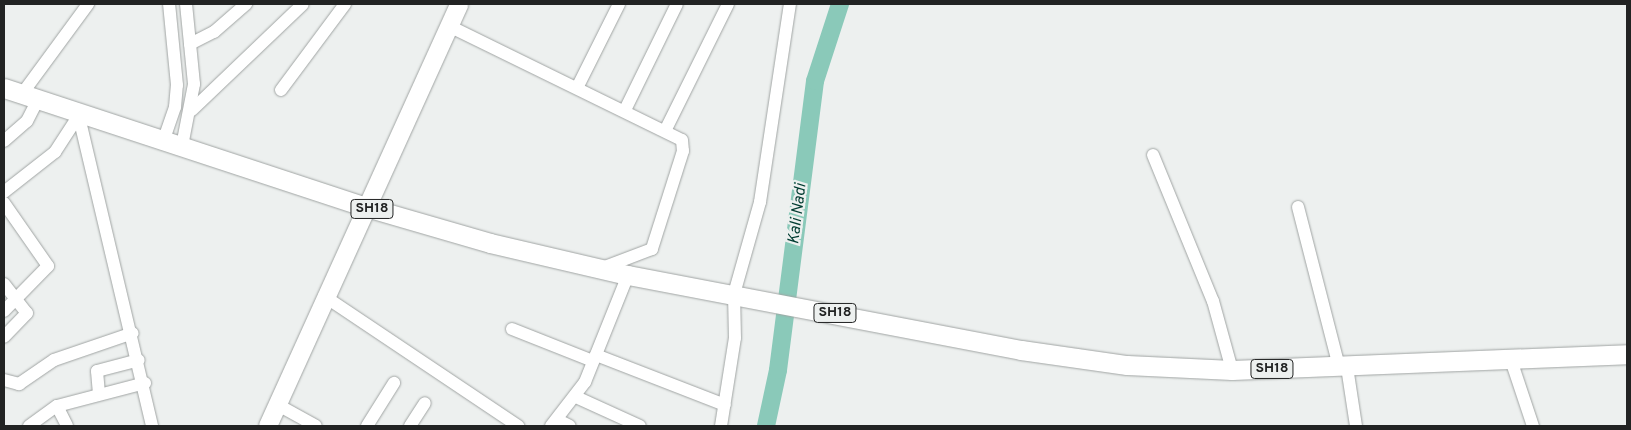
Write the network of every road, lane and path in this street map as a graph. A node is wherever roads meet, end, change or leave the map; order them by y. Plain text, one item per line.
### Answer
1 (88, 4) edge
2 (169, 4) edge
3 (186, 4) edge
4 (246, 4) edge
5 (303, 4) edge
6 (345, 4) edge
7 (459, 4) edge
8 (619, 4) edge
9 (677, 4) edge
10 (728, 4) edge
11 (790, 4) edge
12 (449, 26) junction
13 (190, 44) junction
14 (578, 86) junction
15 (4, 88) edge
16 (281, 90) dead end
17 (30, 96) junction
18 (192, 110) junction
19 (625, 110) junction
20 (80, 114) junction
21 (665, 131) junction
22 (164, 139) junction
23 (4, 140) edge
24 (182, 146) junction
25 (1153, 156) dead end
26 (4, 192) edge
27 (4, 203) edge
28 (366, 207) junction
29 (1298, 207) dead end
30 (600, 269) junction
31 (628, 275) junction
32 (4, 284) edge
33 (324, 296) junction
34 (742, 296) junction
35 (17, 299) junction
36 (4, 312) edge
37 (15, 326) junction
38 (512, 329) dead end
39 (133, 333) junction
40 (4, 337) edge
41 (1627, 354) edge
42 (595, 358) junction
43 (139, 360) junction
44 (1511, 360) junction
45 (1343, 367) junction
46 (1232, 370) junction
47 (394, 382) dead end
48 (5, 383) edge
49 (144, 383) junction
50 (99, 394) junction
51 (576, 397) junction
52 (425, 403) dead end
53 (278, 405) junction
54 (725, 405) junction
55 (58, 406) junction
56 (555, 423) edge
57 (29, 426) edge
58 (66, 426) edge
59 (152, 426) edge
60 (268, 426) edge
61 (316, 426) edge
62 (368, 426) edge
63 (410, 426) edge
64 (518, 426) edge
65 (570, 426) edge
66 (640, 426) edge
67 (721, 426) edge
68 (1356, 426) edge
69 (1533, 426) edge

1 - 17 street
2 - 22 street
3 - 13 street
4 - 13 street
5 - 18 street
6 - 16 street
7 - 12 street
8 - 14 street
9 - 19 street
10 - 21 street
11 - 34 street
12 - 14 street
12 - 28 street
13 - 18 street
14 - 19 street
15 - 17 main road, SH18
17 - 20 main road, SH18
17 - 23 street
18 - 24 street
19 - 21 street
20 - 22 main road, SH18
20 - 26 street
20 - 39 street
21 - 30 street
22 - 24 main road, SH18
24 - 28 main road, SH18
25 - 46 street
27 - 35 street
28 - 30 main road, SH18
28 - 33 street
29 - 45 street
30 - 31 main road, SH18
31 - 34 main road, SH18
31 - 42 street
32 - 35 street
33 - 53 street
33 - 64 street
34 - 46 main road, SH18
34 - 54 street
35 - 36 street
35 - 37 street
36 - 37 street
37 - 40 street
38 - 42 street
39 - 43 street
39 - 48 street
41 - 44 main road, SH18
42 - 51 street
42 - 54 street
43 - 49 street
43 - 50 street
44 - 45 main road, SH18
44 - 69 street
45 - 46 main road, SH18
45 - 68 street
47 - 62 street
49 - 50 street
49 - 59 street
50 - 55 street
51 - 56 street
51 - 66 street
52 - 63 street
53 - 60 street
53 - 61 street
54 - 67 street
55 - 57 street
55 - 58 street
56 - 65 street

